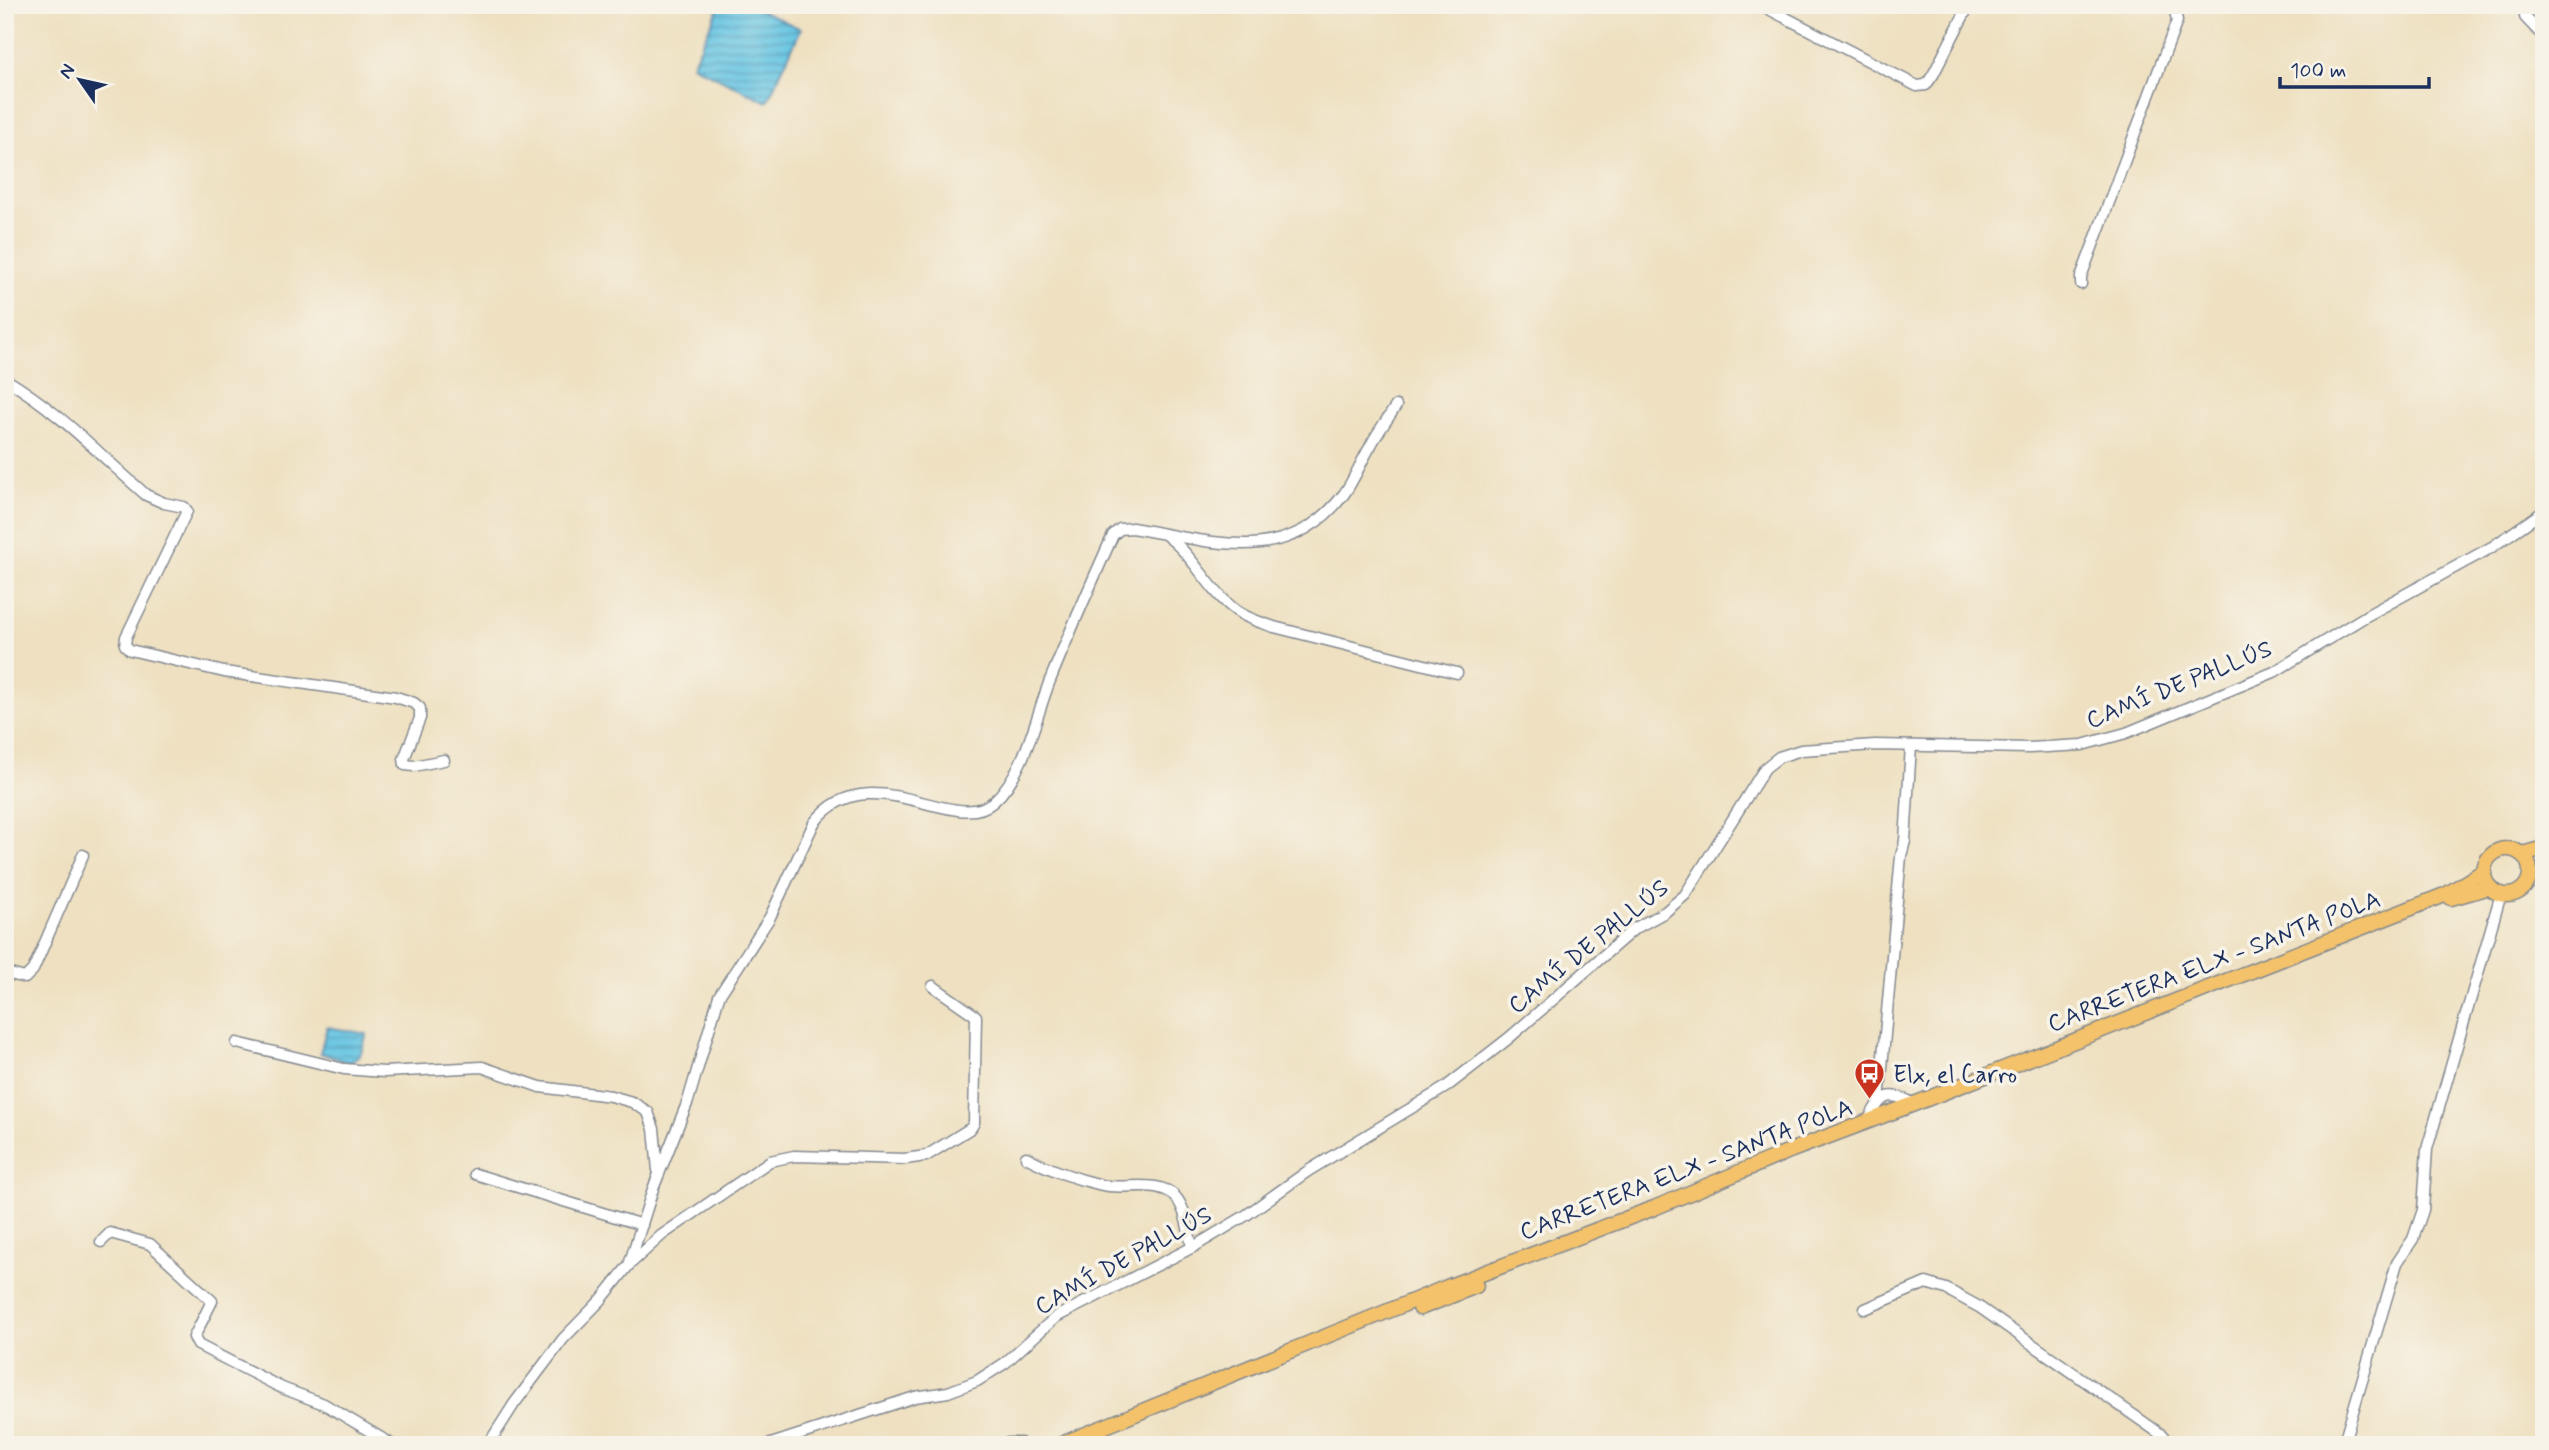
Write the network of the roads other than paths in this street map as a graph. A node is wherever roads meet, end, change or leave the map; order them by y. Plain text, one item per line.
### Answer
1 (1761, 5) edge
2 (1969, 5) edge
3 (2174, 5) edge
4 (2525, 17) dead end
5 (2544, 37) edge
6 (2081, 284) dead end
7 (5, 379) edge
8 (1396, 407) dead end
9 (2544, 512) edge
10 (1165, 534) junction
11 (1457, 673) dead end
12 (1911, 746) junction
13 (444, 760) dead end
14 (2544, 848) edge
15 (2522, 854) junction
16 (83, 855) dead end
17 (2544, 867) edge
18 (2484, 871) junction
19 (2530, 877) junction
20 (2496, 890) junction
21 (5, 976) edge
22 (933, 986) dead end
23 (237, 1043) dead end
24 (1879, 1101) junction
25 (1914, 1104) junction
26 (1868, 1122) junction
27 (1026, 1157) dead end
28 (475, 1174) dead end
29 (658, 1176) junction
30 (642, 1225) junction
31 (100, 1242) dead end
32 (1192, 1247) junction
33 (629, 1265) junction
34 (1865, 1309) dead end
35 (393, 1445) edge
36 (488, 1445) edge
37 (768, 1445) edge
38 (1008, 1445) edge
39 (1020, 1445) edge
40 (1059, 1445) edge
41 (1078, 1445) edge
42 (2171, 1445) edge
43 (2343, 1445) edge

1 - 2 street
3 - 6 street
4 - 5 street
7 - 13 street
8 - 10 street
9 - 12 street, CAMÍ DE PALLÚS
10 - 11 street
10 - 29 street
12 - 24 street
12 - 32 street, CAMÍ DE PALLÚS
14 - 15 main road
15 - 18 main road
15 - 19 main road
16 - 21 street
17 - 19 main road
18 - 20 main road
18 - 25 main road, CARRETERA ELX - SANTA POLA
19 - 20 main road
20 - 41 main road, CARRETERA ELX - SANTA POLA
20 - 43 street
22 - 33 street
23 - 29 street
24 - 25 street
24 - 26 street
25 - 26 main road, CARRETERA ELX - SANTA POLA
26 - 40 main road, CARRETERA ELX - SANTA POLA
27 - 32 street
28 - 30 street
29 - 30 street
30 - 33 street
31 - 35 street
32 - 37 street, CAMÍ DE PALLÚS
33 - 36 street
34 - 42 street
38 - 39 main road

